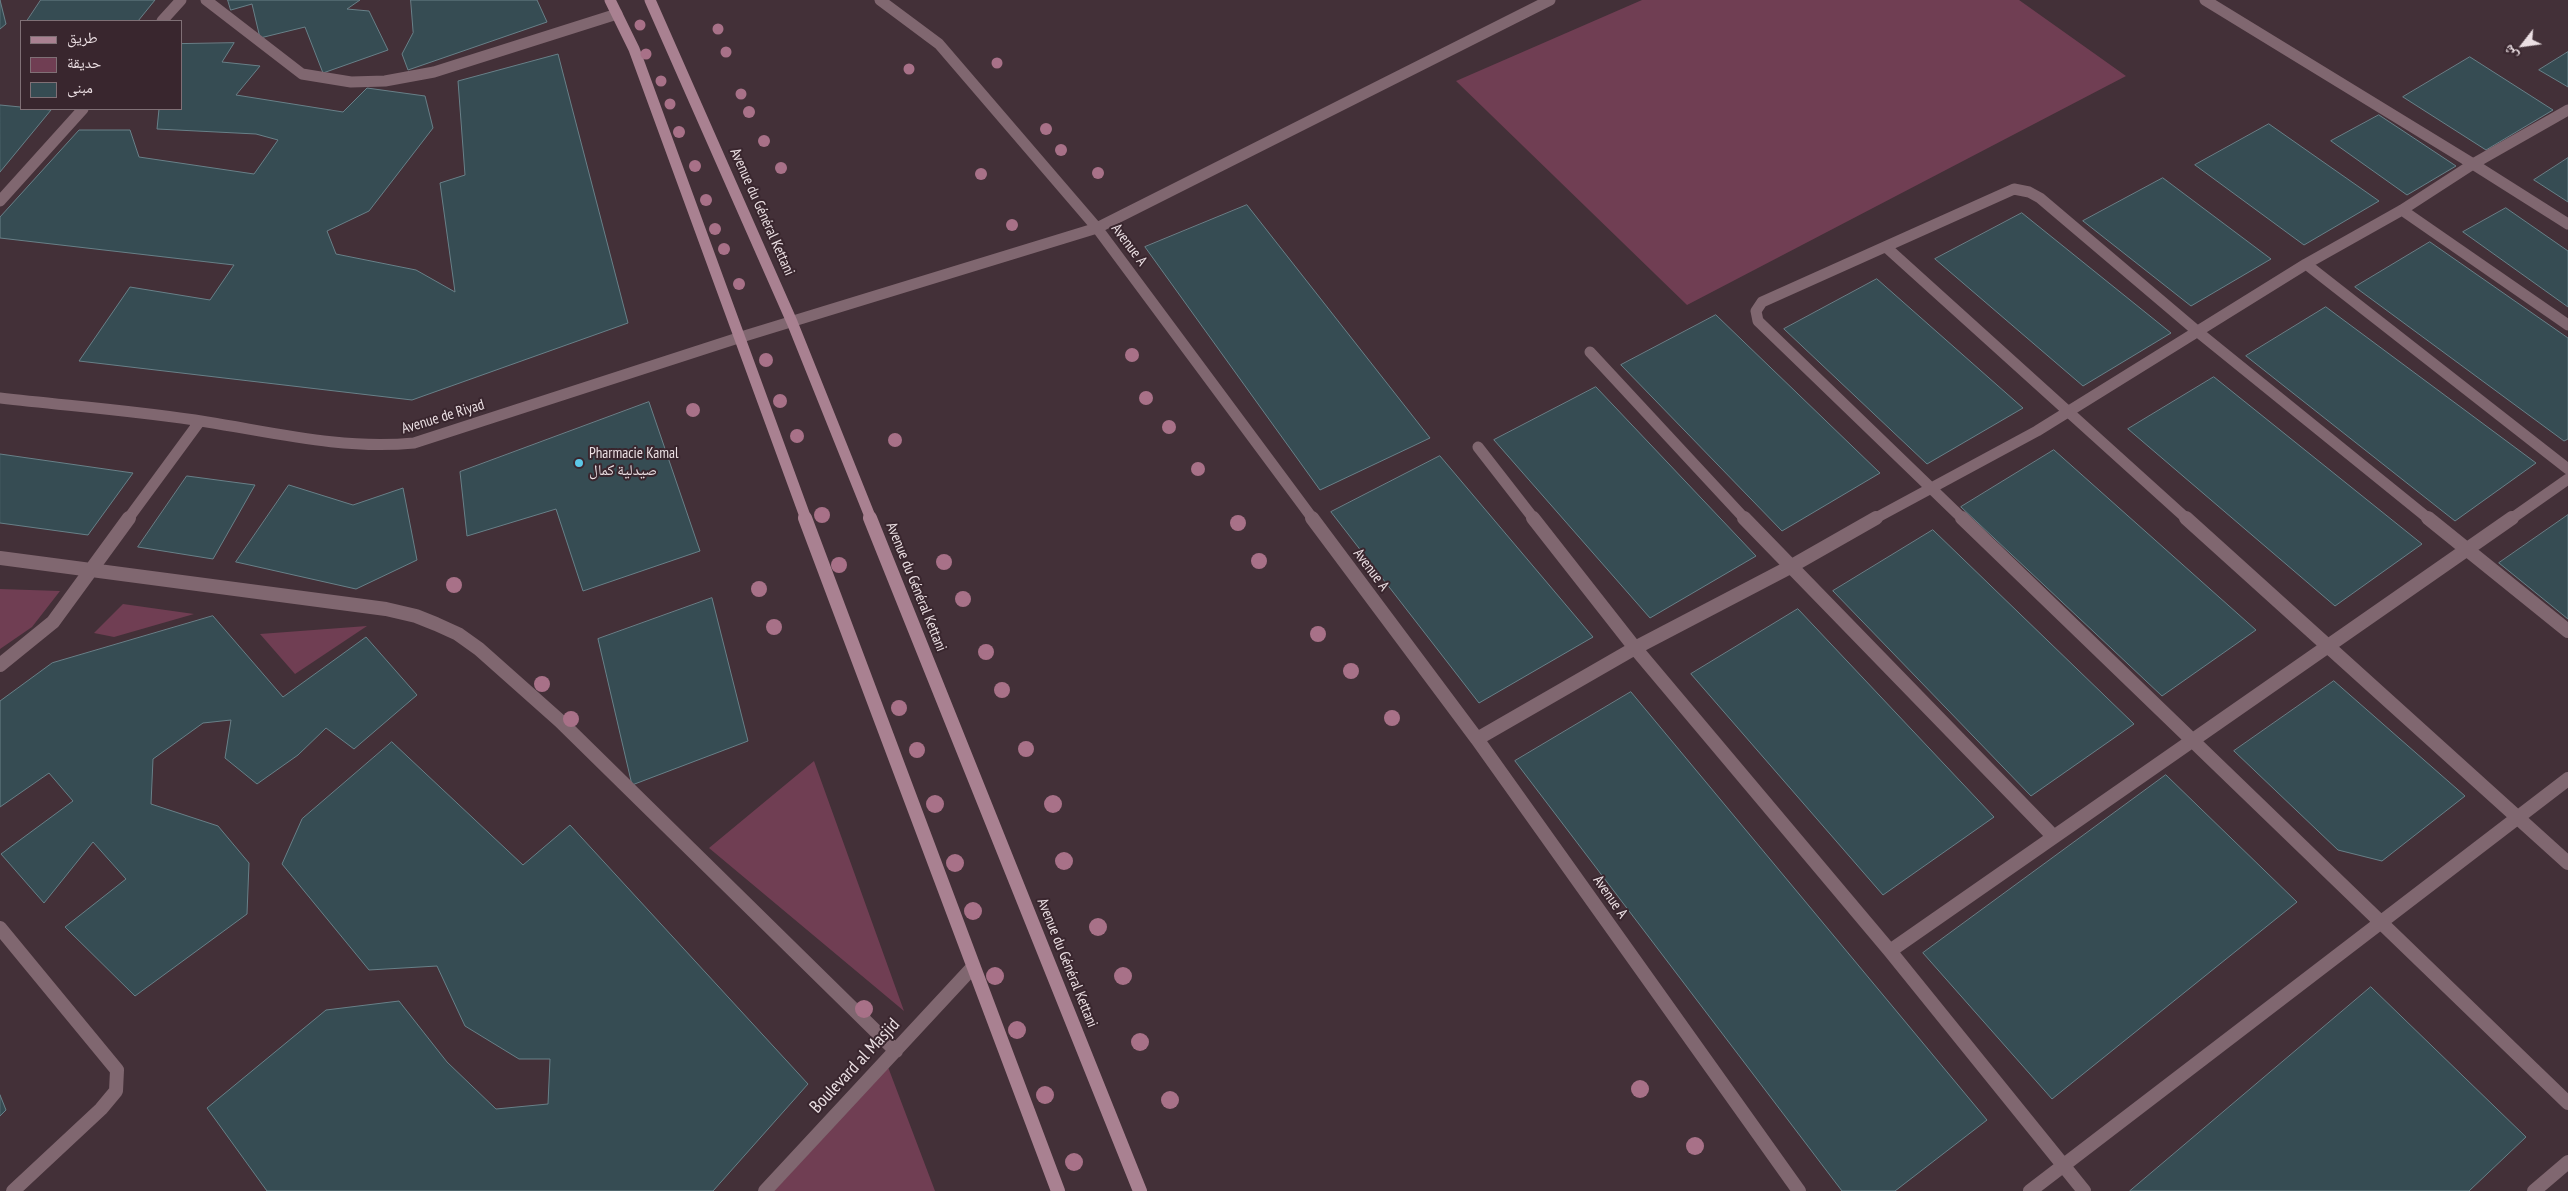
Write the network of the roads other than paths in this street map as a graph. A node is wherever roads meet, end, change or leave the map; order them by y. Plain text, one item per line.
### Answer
1 (181, 0) edge
2 (206, 0) edge
3 (610, 0) edge
4 (650, 0) edge
5 (880, 0) edge
6 (1550, 0) edge
7 (2205, 0) edge
8 (617, 14) junction
9 (163, 20) edge
10 (82, 110) edge
11 (2568, 110) edge
12 (2473, 164) junction
13 (0, 201) edge
14 (2402, 210) junction
15 (2568, 224) edge
16 (1097, 228) junction
17 (1886, 246) junction
18 (2306, 264) junction
19 (792, 322) junction
20 (2568, 325) edge
21 (2198, 332) junction
22 (738, 338) junction
23 (1590, 352) dead end
24 (0, 398) edge
25 (2068, 412) junction
26 (200, 421) junction
27 (1478, 447) dead end
28 (2568, 469) edge
29 (2568, 479) edge
30 (1931, 488) junction
31 (2467, 549) junction
32 (0, 558) edge
33 (1790, 567) junction
34 (90, 570) junction
35 (2568, 631) edge
36 (1636, 648) junction
37 (2328, 648) junction
38 (0, 665) edge
39 (1477, 739) junction
40 (2192, 742) junction
41 (2568, 779) edge
42 (2517, 818) junction
43 (2054, 838) junction
44 (2568, 864) edge
45 (2382, 923) junction
46 (0, 928) edge
47 (1890, 951) junction
48 (973, 967) junction
49 (896, 1050) junction
50 (2568, 1103) edge
51 (2568, 1162) edge
52 (2063, 1165) junction
53 (13, 1191) edge
54 (765, 1191) edge
55 (1058, 1191) edge
56 (1140, 1191) edge
57 (1799, 1191) edge
58 (2030, 1191) edge
59 (2084, 1191) edge
60 (2534, 1191) edge

1 - 9 street
2 - 8 street
3 - 8 street
4 - 19 street, Avenue du Général Kettani
5 - 16 street, Avenue A
6 - 16 street, Avenue de Riyad
7 - 12 street
8 - 22 street
10 - 13 street
11 - 12 street
12 - 14 street
12 - 15 street
14 - 18 street
14 - 20 street
16 - 19 street, Avenue de Riyad
16 - 39 street, Avenue A
17 - 21 street
17 - 25 street
17 - 30 street
18 - 21 street
18 - 28 street
19 - 22 street, Avenue de Riyad
19 - 56 street, Avenue du Général Kettani
21 - 25 street
21 - 31 street
22 - 26 street, Avenue de Riyad
22 - 48 street
23 - 33 street
24 - 26 street, Avenue de Riyad
25 - 30 street
25 - 37 street
26 - 34 street
27 - 36 street
29 - 31 street
30 - 33 street
30 - 40 street
31 - 35 street
31 - 37 street
32 - 34 street
33 - 36 street
33 - 43 street
34 - 38 street
34 - 49 street
36 - 39 street
36 - 47 street
37 - 40 street
37 - 42 street
39 - 57 street, Avenue A
40 - 43 street
40 - 45 street
41 - 42 street
42 - 44 street
42 - 45 street
43 - 47 street
45 - 50 street
45 - 52 street
46 - 53 street
47 - 52 street
48 - 49 street, Boulevard al Masjid
48 - 55 street
49 - 54 street, Boulevard al Masjid
51 - 60 street
52 - 58 street
52 - 59 street

